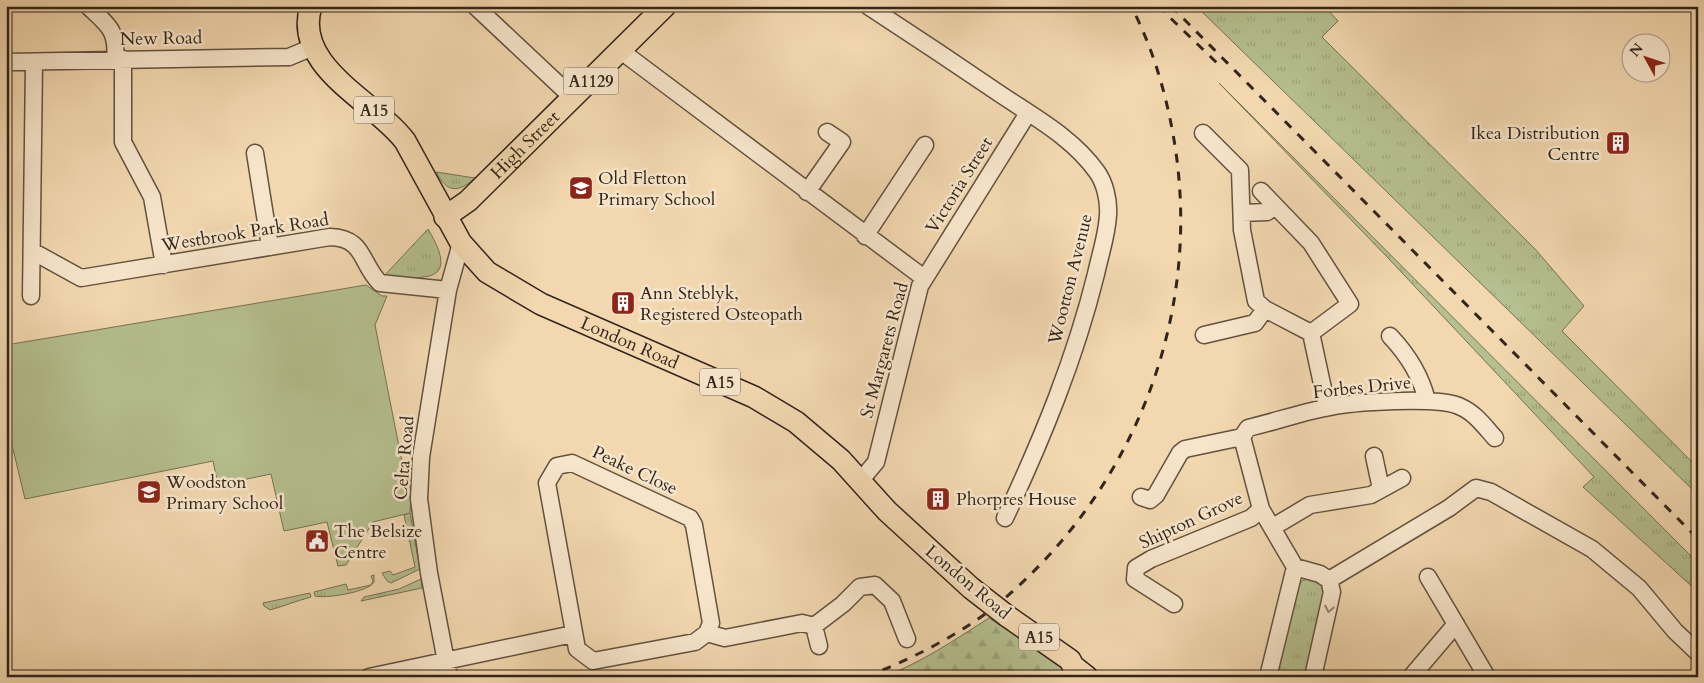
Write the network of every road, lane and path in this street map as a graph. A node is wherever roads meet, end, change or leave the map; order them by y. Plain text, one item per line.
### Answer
1 (88, 6) edge
2 (311, 6) edge
3 (475, 6) edge
4 (665, 6) edge
5 (868, 6) edge
6 (314, 47) junction
7 (621, 51) junction
8 (119, 59) junction
9 (6, 62) edge
10 (34, 63) junction
11 (573, 98) junction
12 (1028, 113) junction
13 (827, 132) dead end
14 (1203, 133) dead end
15 (925, 145) dead end
16 (255, 153) dead end
17 (1261, 191) dead end
18 (807, 192) junction
19 (1275, 206) junction
20 (1242, 213) junction
21 (445, 218) junction
22 (865, 236) junction
23 (460, 243) junction
24 (270, 247) junction
25 (32, 251) junction
26 (164, 265) junction
27 (924, 278) junction
28 (448, 290) junction
29 (30, 296) dead end
30 (1265, 309) junction
31 (1311, 333) junction
32 (1204, 335) dead end
33 (1390, 336) dead end
34 (1427, 401) junction
35 (1327, 407) junction
36 (1242, 437) junction
37 (1495, 438) dead end
38 (1374, 456) dead end
39 (1402, 478) dead end
40 (861, 480) junction
41 (1380, 489) junction
42 (1141, 497) dead end
43 (1261, 509) junction
44 (1005, 518) dead end
45 (1273, 527) junction
46 (1295, 567) junction
47 (1428, 577) dead end
48 (1329, 580) junction
49 (1174, 604) dead end
50 (808, 624) junction
51 (1456, 624) junction
52 (573, 634) junction
53 (707, 634) junction
54 (907, 639) dead end
55 (819, 646) dead end
56 (1698, 652) edge
57 (448, 669) edge
58 (1098, 676) edge
59 (369, 677) edge
60 (1268, 677) edge
61 (1313, 677) edge
62 (1411, 677) edge
63 (1487, 677) edge

1 - 8 street
2 - 6 main road, London Road / A15
3 - 11 street
4 - 7 main road, High Street / A1129
5 - 12 street, Wootton Avenue
6 - 8 street, New Road
6 - 21 main road, London Road / A15
7 - 11 main road, High Street / A1129
7 - 18 street, St Margarets Road
8 - 10 street, New Road
8 - 26 street
9 - 10 street, New Road
10 - 25 street
11 - 21 main road, High Street / A1129
12 - 27 street, Victoria Street
12 - 44 street, Wootton Avenue
13 - 18 street
14 - 20 street
15 - 22 street
16 - 24 street
17 - 19 street
18 - 22 street, St Margarets Road
19 - 20 street
19 - 31 street
20 - 30 street
21 - 23 main road, London Road / A15
22 - 27 street, St Margarets Road
23 - 28 street, Celta Road
23 - 40 main road, London Road / A15
24 - 26 street, Westbrook Park Road
24 - 28 street, Westbrook Park Road
25 - 26 street, Westbrook Park Road
25 - 29 street
27 - 40 street, St Margarets Road
28 - 57 street, Celta Road
30 - 31 street
30 - 32 street
31 - 35 street
33 - 34 street
34 - 35 street, Forbes Drive
34 - 37 street, Forbes Drive
35 - 36 street, Forbes Drive
36 - 42 street
36 - 43 street
38 - 41 street
39 - 41 street
40 - 58 main road, London Road / A15, bridge
41 - 45 street
43 - 45 street
43 - 49 street, Shipton Grove
45 - 46 street
46 - 48 street
46 - 60 street
47 - 51 street
48 - 56 street
48 -> 61 street
50 - 53 street
50 - 54 street
50 - 55 street
51 - 62 street
51 - 63 street
52 - 53 street, Peake Close
52 - 53 street, Peake Close
52 - 57 street
57 - 59 street

